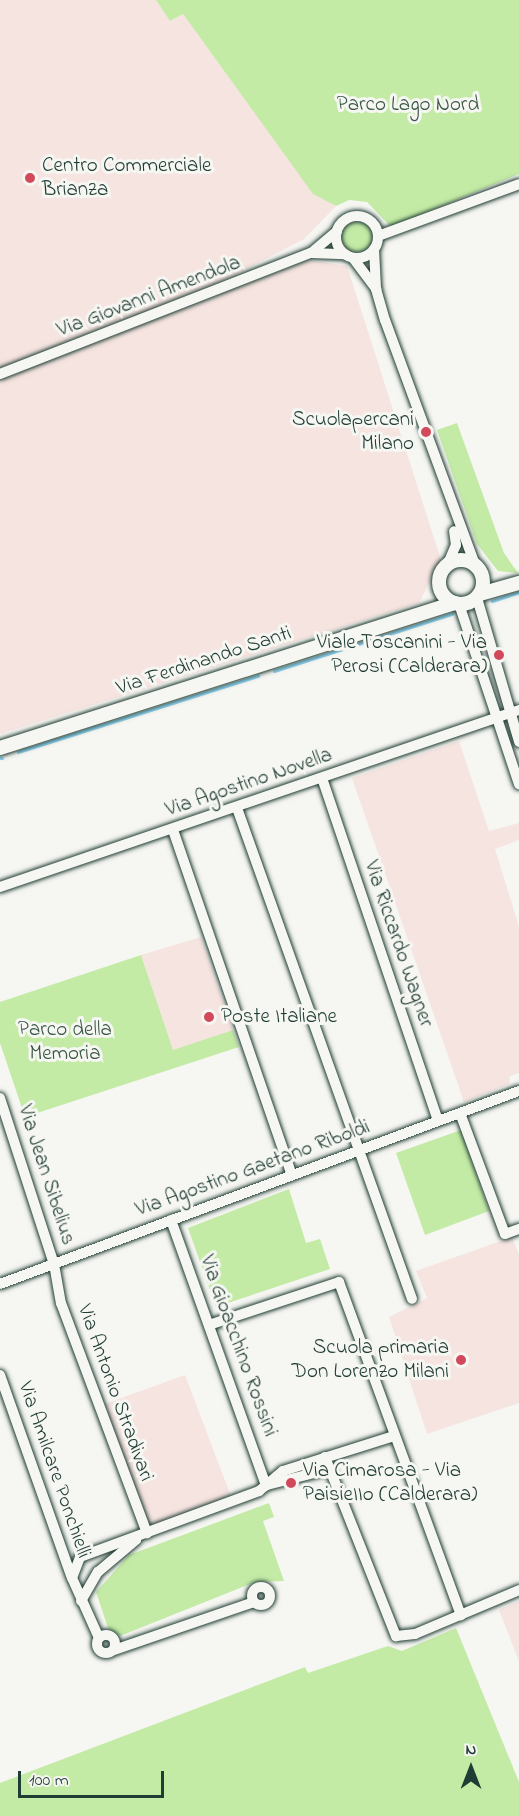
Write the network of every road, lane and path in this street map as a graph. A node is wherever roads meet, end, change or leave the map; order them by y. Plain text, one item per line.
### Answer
1 (519, 184) edge
2 (337, 231) junction
3 (378, 236) junction
4 (374, 249) junction
5 (311, 253) junction
6 (349, 256) junction
7 (376, 289) junction
8 (0, 374) edge
9 (450, 504) junction
10 (447, 566) junction
11 (478, 569) junction
12 (519, 581) edge
13 (440, 587) junction
14 (479, 596) junction
15 (456, 604) junction
16 (421, 613) junction
17 (515, 712) edge
18 (498, 718) junction
19 (519, 742) edge
20 (0, 748) edge
21 (322, 778) junction
22 (519, 784) edge
23 (237, 808) junction
24 (173, 830) junction
25 (0, 888) edge
26 (519, 1091) edge
27 (0, 1098) edge
28 (460, 1113) junction
29 (438, 1122) junction
30 (357, 1152) junction
31 (292, 1175) junction
32 (171, 1220) junction
33 (519, 1229) edge
34 (54, 1264) junction
35 (0, 1271) edge
36 (2, 1283) edge
37 (411, 1299) dead end
38 (209, 1325) junction
39 (0, 1375) edge
40 (394, 1436) junction
41 (325, 1457) junction
42 (330, 1469) junction
43 (267, 1485) junction
44 (147, 1533) junction
45 (72, 1578) junction
46 (519, 1590) edge
47 (81, 1601) junction
48 (254, 1602) dead end
49 (461, 1615) junction

1 - 3 street
2 - 3 street
2 - 5 street, Via Giovanni Amendola
2 - 6 street
3 - 4 street
4 - 6 street
4 - 7 street
5 - 6 street, Via Giovanni Amendola
5 - 8 street, Via Giovanni Amendola
6 - 7 street
7 - 9 street
9 - 10 street
9 - 11 street
10 - 11 main road
10 - 13 main road
11 - 12 main road
11 - 14 main road
12 - 14 main road
13 - 15 main road
13 - 16 main road
14 - 15 main road
14 - 17 street
15 - 16 main road, Via Ferdinando Santi
15 - 18 street
16 - 20 main road, Via Ferdinando Santi
17 - 18 street, Via Agostino Novella
17 - 19 street
18 - 21 street, Via Agostino Novella
18 - 22 street
21 - 23 street, Via Agostino Novella
21 - 29 street, Via Riccardo Wagner
23 - 24 street, Via Agostino Novella
23 - 30 street
24 - 25 street, Via Agostino Novella
24 - 31 street
26 - 28 street, Via Agostino Gaetano Riboldi
27 - 34 street, Via Jean Sibelius
28 - 29 street, Via Agostino Gaetano Riboldi
28 - 33 street
29 - 30 street, Via Agostino Gaetano Riboldi
30 - 31 street, Via Agostino Gaetano Riboldi
30 - 37 street
31 - 32 street, Via Agostino Gaetano Riboldi
32 - 34 street, Via Agostino Gaetano Riboldi
32 - 38 street, Via Gioacchino Rossini
34 - 36 street, Via Agostino Gaetano Riboldi
34 - 44 street, Via Antonio Stradivari
35 - 36 street
38 - 40 street
38 - 43 street, Via Gioacchino Rossini
39 - 45 street, Via Amilcare Ponchielli
40 - 41 street
40 - 49 street
41 - 42 street
41 - 43 street
42 - 43 street
42 - 49 street
43 - 44 street
44 - 45 street
44 - 47 street
45 - 47 street, Via Amilcare Ponchielli
46 - 49 street
47 - 48 street, Via Amilcare Ponchielli

